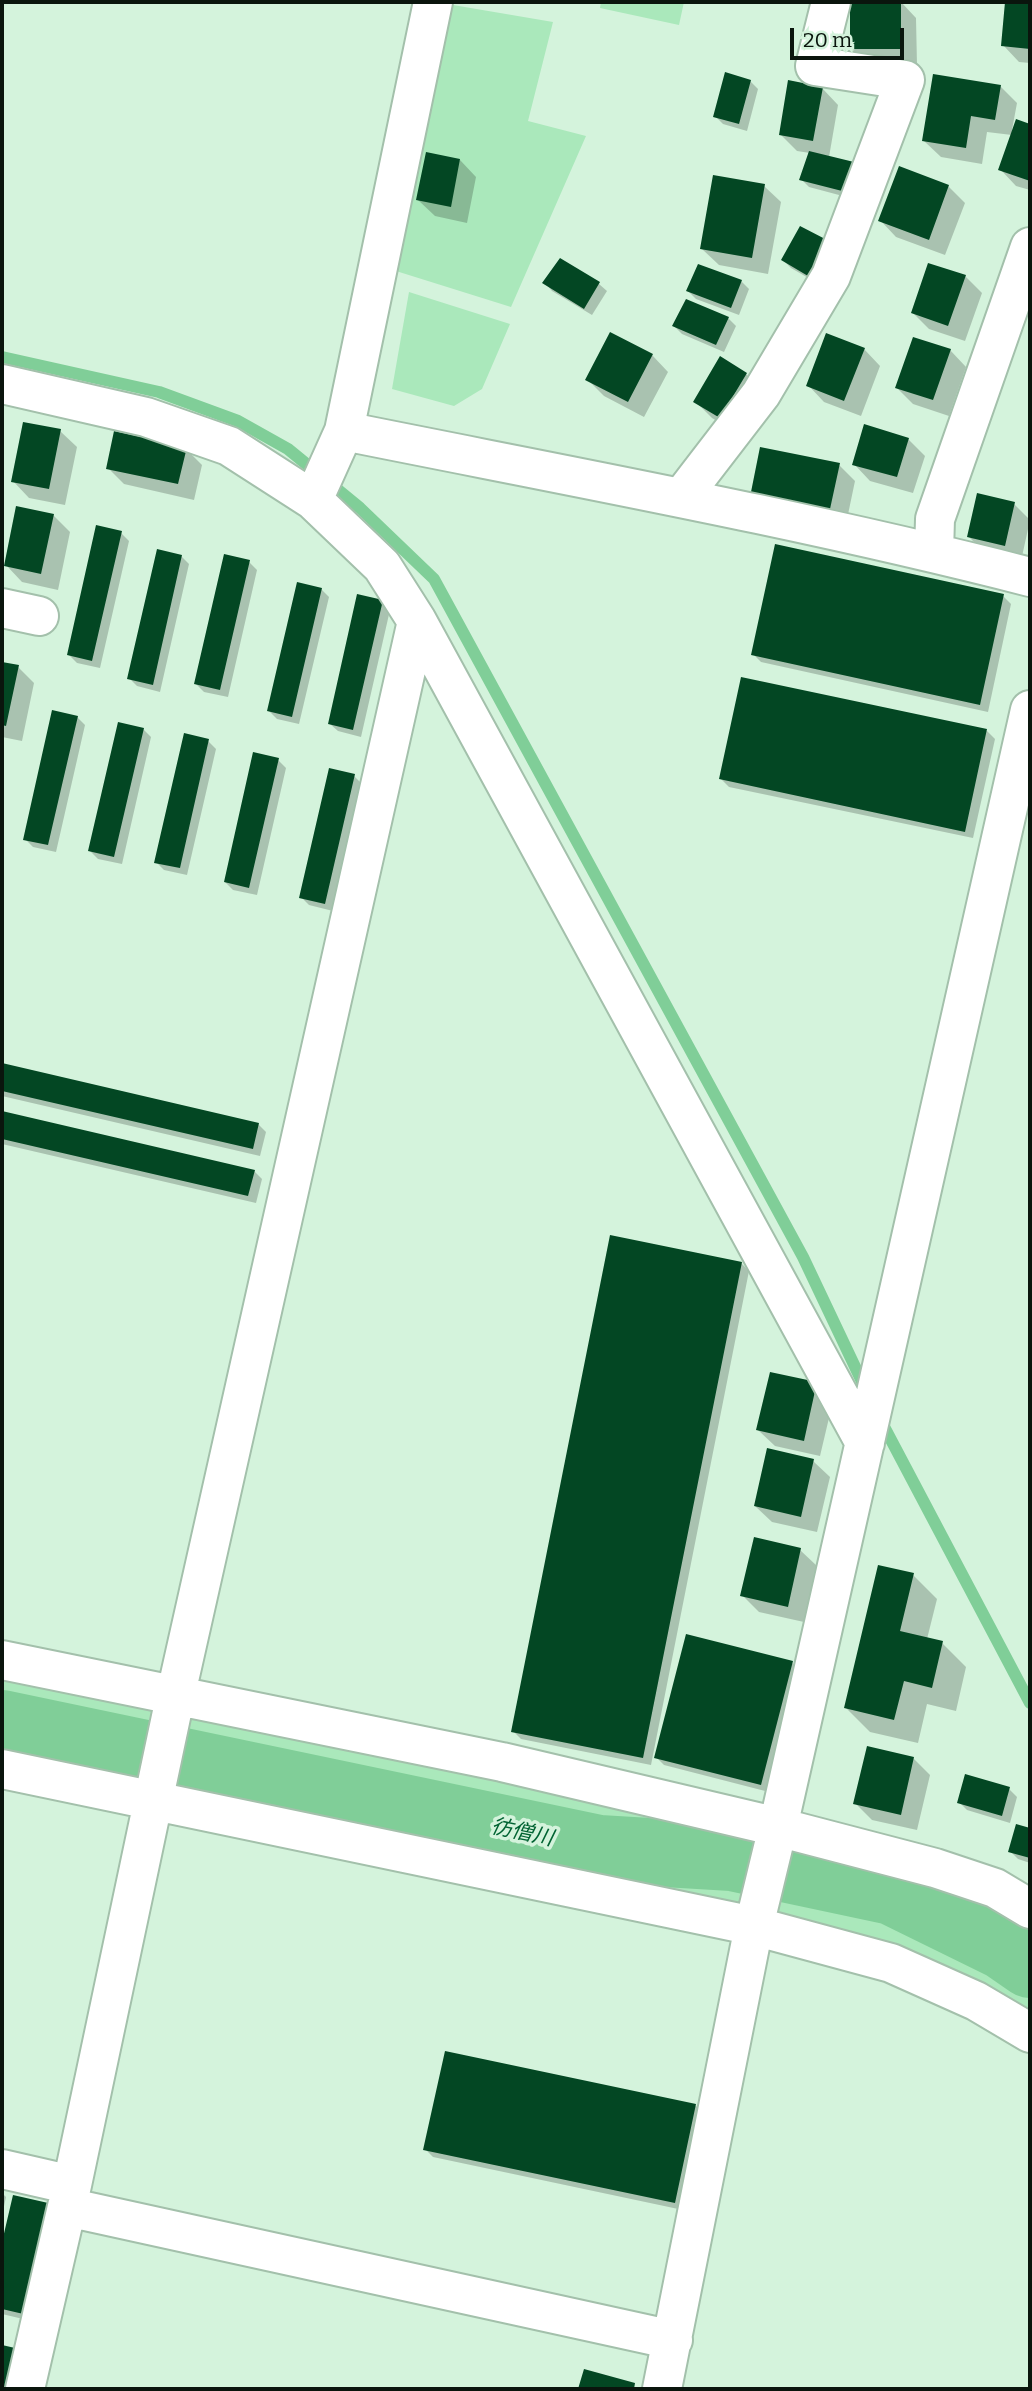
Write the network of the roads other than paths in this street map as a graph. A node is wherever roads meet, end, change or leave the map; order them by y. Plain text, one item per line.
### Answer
1 (433, 2) edge
2 (831, 2) edge
3 (1030, 247) edge
4 (2, 384) edge
5 (344, 431) junction
6 (681, 498) junction
7 (313, 500) junction
8 (934, 552) junction
9 (1030, 577) edge
10 (2, 608) edge
11 (39, 616) dead end
12 (417, 621) junction
13 (1030, 710) edge
14 (865, 1443) junction
15 (2, 1660) edge
16 (176, 1698) junction
17 (2, 1769) edge
18 (154, 1801) junction
19 (778, 1827) junction
20 (1030, 1909) edge
21 (754, 1926) junction
22 (1030, 2033) edge
23 (2, 2169) edge
24 (69, 2196) junction
25 (673, 2340) junction
26 (25, 2389) edge
27 (662, 2389) edge

1 - 5 street
2 - 6 street
3 - 8 street
4 - 7 street
5 - 6 street
5 - 7 street
6 - 8 street
7 - 12 street
8 - 9 street
10 - 11 street
12 - 14 street
12 - 16 street
13 - 14 street
14 - 19 street
15 - 16 street
16 - 18 street
16 - 19 street
17 - 18 street
18 - 21 street
18 - 24 street
19 - 20 street
19 - 21 street
21 - 22 street
21 - 25 street
23 - 24 street
24 - 25 street
24 - 26 street
25 - 27 street

